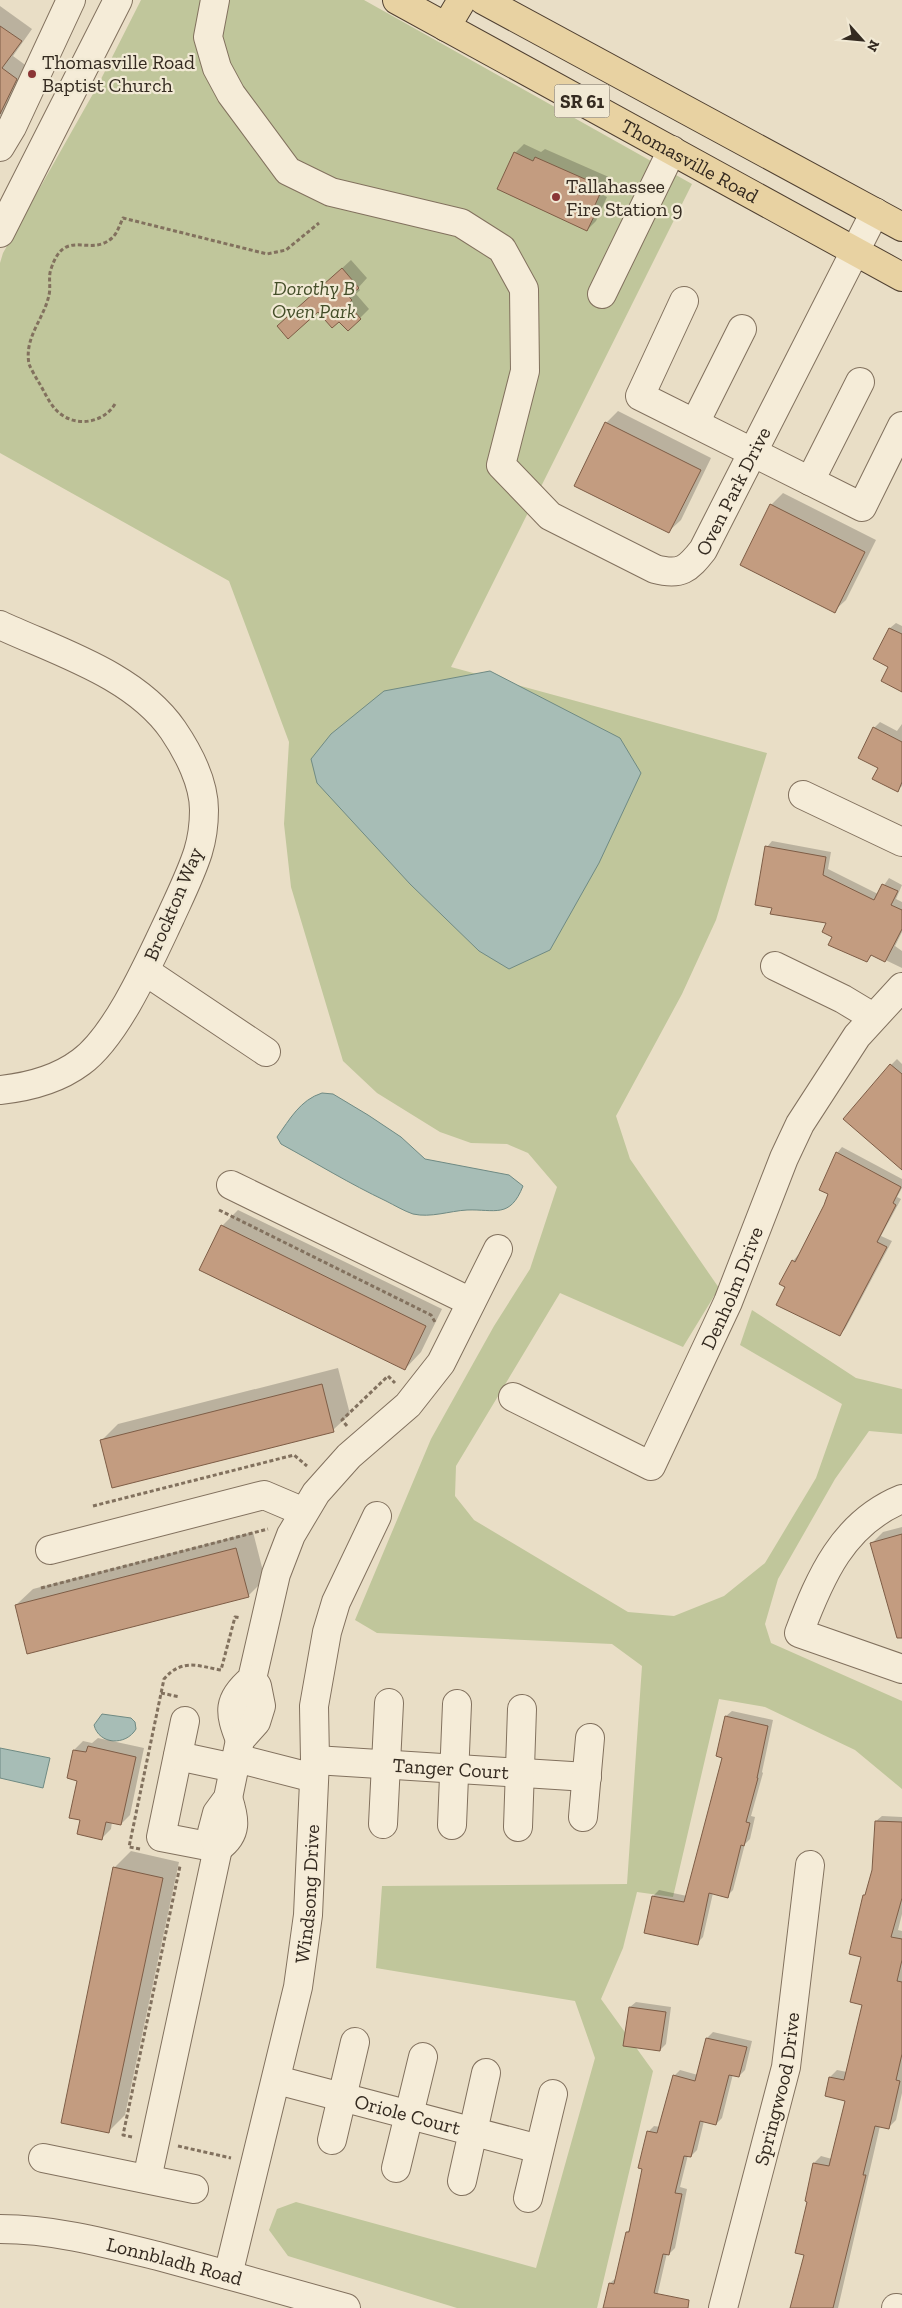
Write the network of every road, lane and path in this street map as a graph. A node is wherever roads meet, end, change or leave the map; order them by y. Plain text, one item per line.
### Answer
1 (71, 0) edge
2 (118, 0) edge
3 (215, 0) edge
4 (398, 0) edge
5 (462, 0) edge
6 (483, 0) edge
7 (446, 27) junction
8 (690, 113) junction
9 (0, 147) edge
10 (672, 150) junction
11 (875, 212) junction
12 (319, 223) dead end
13 (902, 227) edge
14 (0, 233) edge
15 (853, 251) junction
16 (902, 277) edge
17 (602, 294) dead end
18 (684, 301) dead end
19 (742, 329) dead end
20 (860, 382) dead end
21 (115, 404) dead end
22 (695, 424) junction
23 (902, 426) edge
24 (753, 452) junction
25 (810, 481) junction
26 (0, 625) edge
27 (803, 795) dead end
28 (902, 842) edge
29 (775, 966) dead end
30 (145, 971) junction
31 (902, 987) edge
32 (873, 1016) junction
33 (266, 1052) dead end
34 (0, 1090) edge
35 (231, 1185) dead end
36 (219, 1210) dead end
37 (498, 1249) dead end
38 (471, 1302) junction
39 (438, 1327) dead end
40 (401, 1390) dead end
41 (514, 1397) dead end
42 (351, 1431) dead end
43 (315, 1472) dead end
44 (902, 1499) edge
45 (93, 1506) dead end
46 (304, 1512) junction
47 (377, 1516) dead end
48 (269, 1528) dead end
49 (50, 1550) dead end
50 (40, 1588) dead end
51 (902, 1669) edge
52 (389, 1703) dead end
53 (457, 1704) dead end
54 (522, 1709) dead end
55 (185, 1722) dead end
56 (590, 1738) dead end
57 (236, 1755) junction
58 (178, 1756) junction
59 (386, 1764) junction
60 (315, 1769) junction
61 (455, 1769) junction
62 (520, 1772) junction
63 (587, 1776) junction
64 (583, 1817) dead end
65 (383, 1824) dead end
66 (452, 1825) dead end
67 (518, 1827) dead end
68 (218, 1848) junction
69 (182, 1858) dead end
70 (810, 1865) dead end
71 (355, 2042) dead end
72 (423, 2057) dead end
73 (486, 2073) dead end
74 (277, 2080) junction
75 (552, 2094) dead end
76 (342, 2097) junction
77 (409, 2115) junction
78 (473, 2132) junction
79 (133, 2137) dead end
80 (332, 2140) dead end
81 (177, 2146) dead end
82 (539, 2149) junction
83 (43, 2158) dead end
84 (238, 2159) dead end
85 (396, 2168) dead end
86 (146, 2179) junction
87 (462, 2181) dead end
88 (194, 2188) dead end
89 (528, 2198) dead end
90 (0, 2229) edge
91 (228, 2274) junction
92 (346, 2308) edge
93 (723, 2308) edge

1 - 9 street
2 - 14 street
3 - 24 street, Oven Park Drive
4 - 7 main road, Thomasville Road / SR 61
5 - 7 main road
6 - 8 main road, Thomasville Road / SR 61
7 - 10 main road, Thomasville Road / SR 61
8 - 10 main road
8 - 11 main road, Thomasville Road / SR 61
10 - 15 main road, Thomasville Road / SR 61
10 - 17 street
11 - 13 main road, Thomasville Road / SR 61
11 - 15 street, Oven Park Drive
12 - 21 path
15 - 16 main road, Thomasville Road / SR 61
15 - 24 street, Oven Park Drive
18 - 22 street
19 - 22 street
20 - 25 street
22 - 24 street
23 - 25 street
24 - 25 street
26 - 30 street, Brockton Way
27 - 28 street
29 - 32 street
30 - 33 street
30 - 34 street, Brockton Way
31 - 32 street, Denholm Drive
32 - 41 street, Denholm Drive
35 - 38 street
36 - 39 path
37 - 38 street
38 - 46 street
40 - 42 path
43 - 45 path
44 - 51 street
46 - 49 street
46 - 57 street
47 - 60 street, Windsong Drive
48 - 50 path
52 - 59 street
53 - 61 street
54 - 62 street
55 - 58 street
56 - 63 street
57 - 58 street, Tanger Court
57 - 60 street, Tanger Court
57 - 68 street
58 - 68 street
59 - 60 street, Tanger Court
59 - 61 street, Tanger Court
59 - 65 street
60 - 74 street, Windsong Drive
61 - 62 street, Tanger Court
61 - 66 street
62 - 63 street, Tanger Court
62 - 67 street
63 - 64 street
68 - 86 street
69 - 79 path
70 - 93 street, Springwood Drive
71 - 76 street
72 - 77 street
73 - 78 street
74 - 76 street, Oriole Court
74 - 91 street, Windsong Drive
75 - 82 street
76 - 77 street, Oriole Court
76 - 80 street
77 - 78 street, Oriole Court
77 - 85 street
78 - 82 street, Oriole Court
78 - 87 street
81 - 84 path
82 - 89 street
83 - 86 street
86 - 88 street
90 - 91 street, Lonnbladh Road
91 - 92 street, Lonnbladh Road

